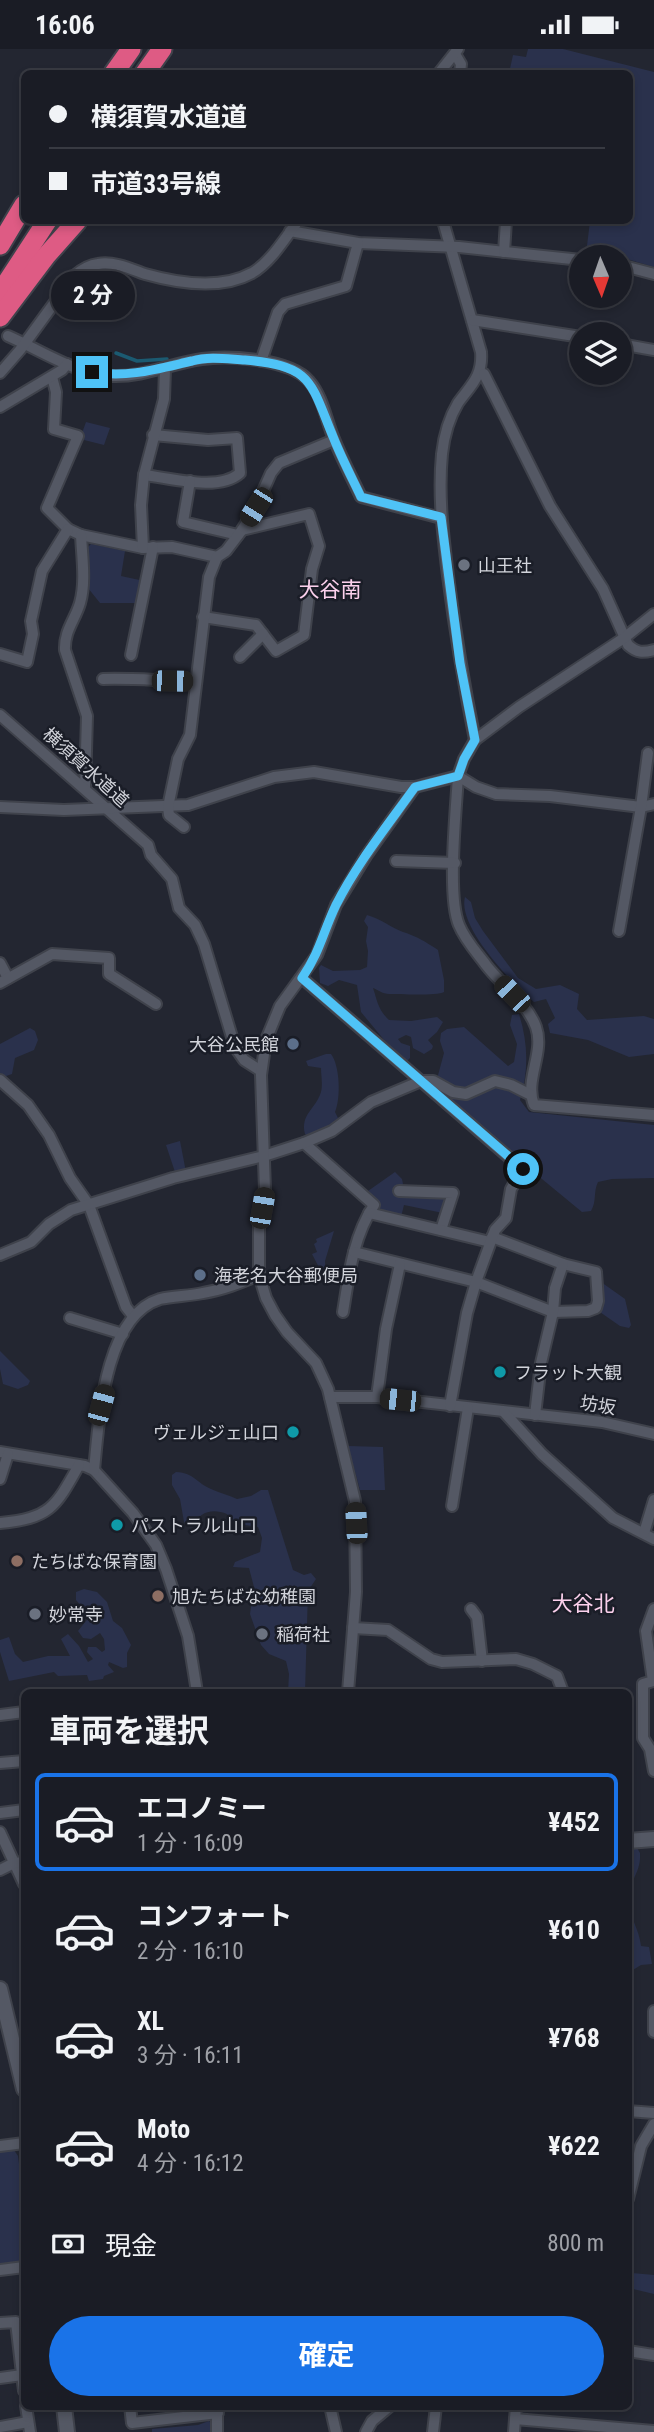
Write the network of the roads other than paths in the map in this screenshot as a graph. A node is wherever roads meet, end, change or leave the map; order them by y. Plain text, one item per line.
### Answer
1 (131, 49) edge
2 (162, 49) edge
3 (456, 51) edge
4 (116, 70) edge
5 (147, 70) edge
6 (441, 70) edge
7 (460, 70) edge
8 (21, 210) edge
9 (45, 224) edge
10 (74, 224) edge
11 (296, 224) edge
12 (444, 224) edge
13 (506, 224) edge
14 (290, 232) junction
15 (358, 243) junction
16 (0, 245) edge
17 (452, 247) junction
18 (504, 252) junction
19 (569, 259) edge
20 (632, 268) edge
21 (654, 274) edge
22 (0, 293) edge
23 (472, 320) junction
24 (4, 326) edge
25 (569, 335) edge
26 (25, 343) junction
27 (632, 346) edge
28 (654, 350) edge
29 (261, 361) junction
30 (67, 364) junction
31 (165, 369) junction
32 (0, 373) edge
33 (484, 374) dead end
34 (52, 377) junction
35 (0, 407) edge
36 (153, 435) junction
37 (334, 440) junction
38 (144, 475) junction
39 (190, 481) junction
40 (441, 517) junction
41 (68, 529) junction
42 (240, 533) junction
43 (81, 535) junction
44 (148, 548) junction
45 (217, 557) junction
46 (654, 614) edge
47 (203, 617) junction
48 (263, 634) junction
49 (624, 638) junction
50 (654, 650) edge
51 (5, 655) edge
52 (131, 655) dead end
53 (240, 657) dead end
54 (103, 679) dead end
55 (195, 681) junction
56 (0, 715) edge
57 (475, 740) junction
58 (648, 753) dead end
59 (458, 776) junction
60 (85, 787) junction
61 (415, 787) junction
62 (654, 804) edge
63 (0, 807) edge
64 (169, 807) junction
65 (641, 807) junction
66 (106, 809) junction
67 (184, 827) dead end
68 (396, 861) dead end
69 (455, 863) junction
70 (619, 931) dead end
71 (0, 963) edge
72 (302, 978) junction
73 (4, 980) edge
74 (156, 1004) dead end
75 (261, 1071) junction
76 (0, 1080) edge
77 (421, 1081) junction
78 (531, 1095) junction
79 (654, 1115) edge
80 (304, 1143) junction
81 (264, 1156) junction
82 (399, 1191) dead end
83 (89, 1205) junction
84 (369, 1213) junction
85 (441, 1230) junction
86 (491, 1239) junction
87 (354, 1252) junction
88 (0, 1255) edge
89 (400, 1264) junction
90 (563, 1264) junction
91 (258, 1275) junction
92 (476, 1282) junction
93 (553, 1312) junction
94 (343, 1313) dead end
95 (133, 1316) junction
96 (70, 1318) dead end
97 (123, 1334) junction
98 (330, 1397) junction
99 (377, 1397) junction
100 (450, 1406) junction
101 (468, 1408) junction
102 (504, 1412) junction
103 (535, 1415) junction
104 (654, 1434) edge
105 (4, 1453) edge
106 (79, 1465) junction
107 (94, 1470) junction
108 (0, 1479) edge
109 (654, 1500) edge
110 (452, 1506) dead end
111 (0, 1523) edge
112 (643, 1533) junction
113 (654, 1539) edge
114 (471, 1609) dead end
115 (654, 1609) edge
116 (353, 1628) junction
117 (482, 1661) junction
118 (197, 1689) edge
119 (348, 1689) edge
120 (562, 1689) edge
121 (21, 1712) edge
122 (0, 1715) edge
123 (21, 1761) edge
124 (0, 1763) edge
125 (654, 1771) edge
126 (21, 1810) edge
127 (0, 1813) edge
128 (0, 1832) edge
129 (654, 1839) edge
130 (632, 1841) edge
131 (20, 1863) edge
132 (0, 1870) edge
133 (0, 1989) edge
134 (654, 2011) edge
135 (654, 2032) edge
136 (21, 2076) edge
137 (632, 2111) edge
138 (654, 2113) edge
139 (654, 2124) edge
140 (21, 2144) edge
141 (0, 2147) edge
142 (632, 2183) edge
143 (21, 2267) edge
144 (0, 2270) edge
145 (0, 2323) edge
146 (632, 2352) edge
147 (654, 2355) edge
148 (21, 2366) edge
149 (21, 2375) edge
150 (0, 2378) edge
151 (64, 2410) edge
152 (130, 2410) edge
153 (218, 2410) edge
154 (331, 2410) edge
155 (385, 2410) edge
156 (436, 2410) edge
157 (516, 2410) edge
158 (515, 2419) junction
159 (0, 2427) edge
160 (29, 2427) edge
161 (576, 2428) edge
162 (654, 2431) edge
163 (67, 2432) edge
164 (217, 2432) edge
165 (336, 2432) edge
166 (366, 2432) edge
167 (433, 2432) edge
168 (514, 2432) edge

1 - 4 highway
2 - 5 highway
3 - 6 street
3 - 7 street
8 - 16 highway
9 - 22 highway
10 - 24 highway
11 - 14 street
12 - 17 street
13 - 18 street
14 - 15 street
14 - 26 street
15 - 17 street
15 - 29 street
17 - 18 street
17 - 23 street
18 - 19 street
20 - 21 street
23 - 25 street
23 - 40 street
24 - 26 street
26 - 30 street
26 - 32 street
27 - 28 street
29 - 31 street
29 - 37 street
30 - 31 street
30 - 34 street
31 - 36 street
33 - 49 street
34 - 35 street
34 - 41 street
36 - 38 street
36 - 39 street
37 - 40 street
37 - 42 street
38 - 39 street
38 - 44 street
39 - 42 street
40 - 57 street
41 - 43 street
41 - 51 street
42 - 45 street
42 - 48 street
43 - 44 street
43 - 60 street
44 - 45 street
44 - 52 street
45 - 47 street
46 - 49 street
47 - 48 street
47 - 55 street
48 - 53 street
49 - 50 street
49 - 57 street
54 - 55 street
55 - 64 street
56 - 60 street, 横須賀水道道
57 - 59 street
58 - 65 street
59 - 61 street
59 - 65 street
59 - 69 street
60 - 66 street, 横須賀水道道
61 - 64 street
61 - 72 street
62 - 65 street
63 - 66 street
64 - 66 street
64 - 67 street
65 - 70 street
66 - 75 street, 横須賀水道道
68 - 69 street
69 - 78 street
71 - 73 street
72 - 75 street
72 - 77 street
73 - 74 street
75 - 81 street
76 - 83 street
77 - 78 street
77 - 80 street
77 - 86 street
78 - 79 street
80 - 81 street
80 - 84 street
81 - 83 street
81 - 91 street
82 - 85 street
83 - 88 street
83 - 95 street
84 - 85 street
84 - 87 street
85 - 86 street
86 - 90 street
86 - 92 street
87 - 89 street
87 - 94 street
89 - 92 street
89 - 99 street
90 - 93 street
90 - 93 street
91 - 95 street
91 - 98 street
92 - 93 street
92 - 100 street
93 - 103 street
95 - 97 street
96 - 97 street
97 - 107 street
98 - 99 street, 坊坂
98 - 116 street
99 - 100 street, 坊坂
100 - 101 street, 坊坂
101 - 102 street, 坊坂
101 - 110 street
102 - 103 street, 坊坂
102 - 112 street
103 - 104 street, 坊坂
105 - 106 street
105 - 108 street
106 - 107 street
106 - 111 street
107 - 118 street
109 - 112 street
112 - 113 street
114 - 117 street
115 - 125 street
116 - 117 street
116 - 119 street
117 - 120 street
121 - 122 street
123 - 124 street
126 - 127 street
128 - 131 street
129 - 130 street
131 - 132 street
133 - 136 street
134 - 135 street
137 - 138 street
139 - 142 street
140 - 141 street
143 - 144 street
145 - 148 street
146 - 147 street
149 - 150 street
151 - 163 street
152 - 153 street
153 - 164 street
154 - 165 street
155 - 166 street
156 - 167 street
157 - 158 street
158 - 161 street
158 - 168 street
159 - 160 street
161 - 162 street

